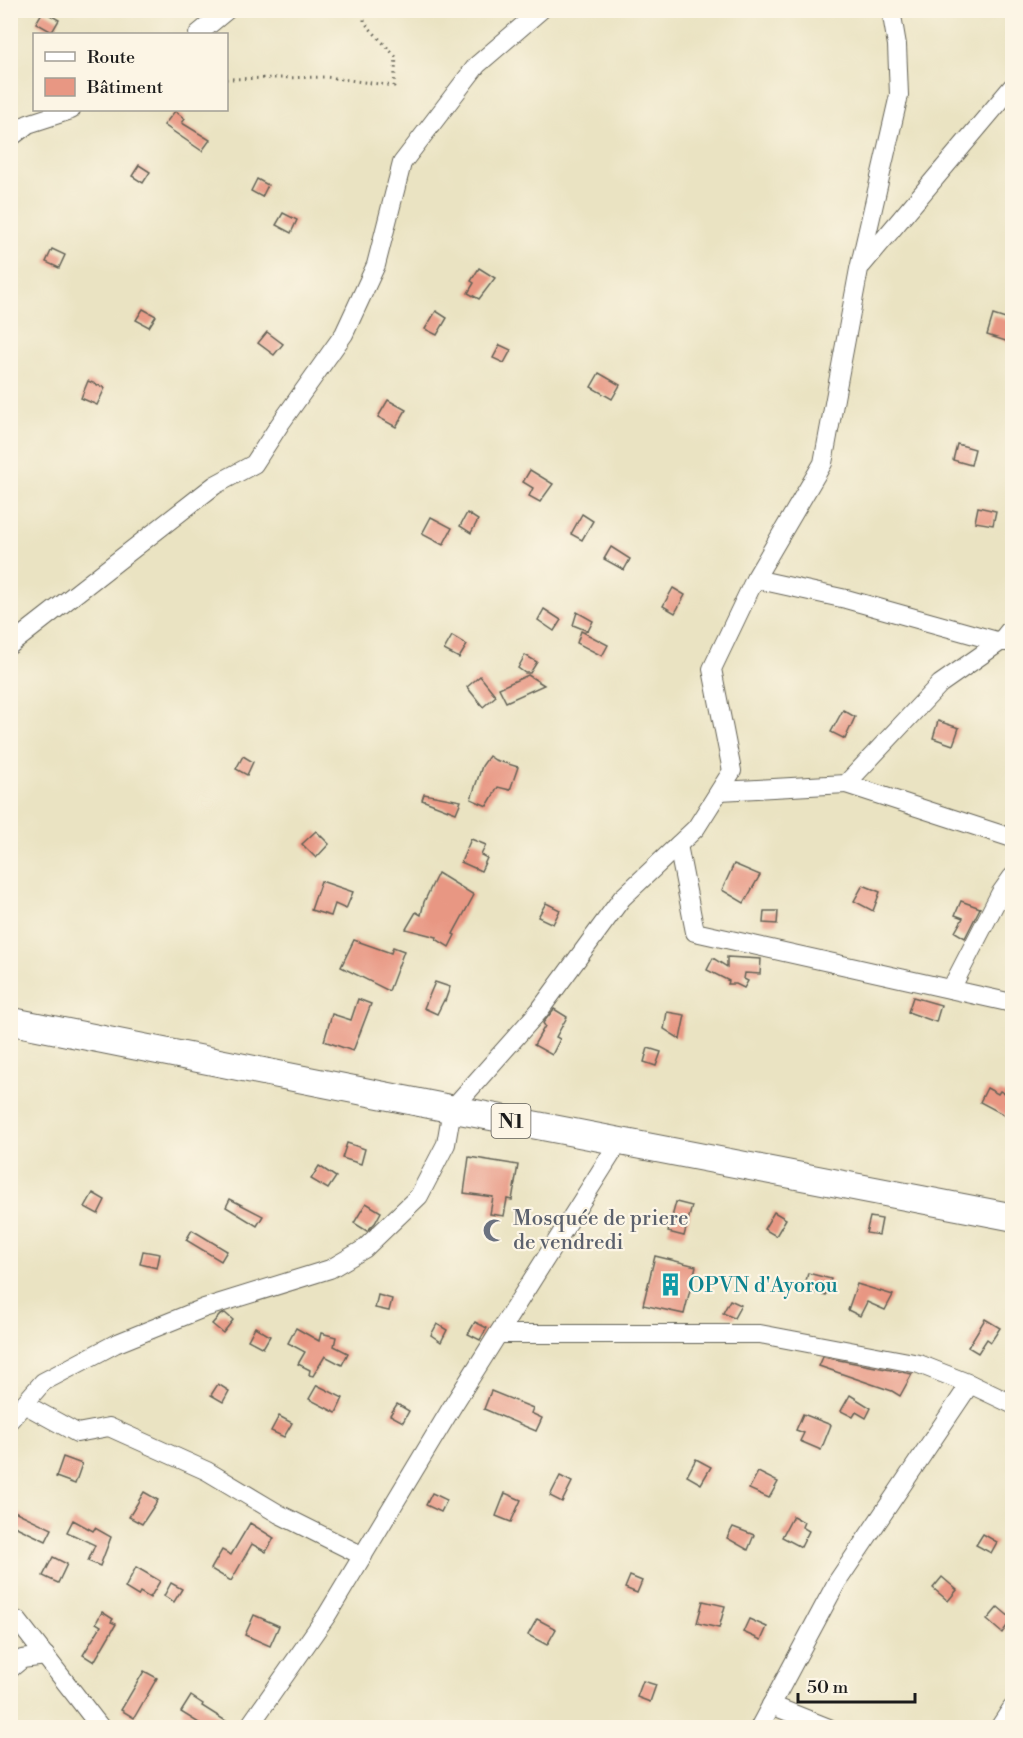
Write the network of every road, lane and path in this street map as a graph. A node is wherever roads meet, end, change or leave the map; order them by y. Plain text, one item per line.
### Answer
1 (227, 10) edge
2 (364, 10) edge
3 (541, 10) edge
4 (891, 10) edge
5 (199, 33) edge
6 (228, 79) edge
7 (1012, 87) edge
8 (69, 111) edge
9 (10, 138) edge
10 (859, 269) junction
11 (755, 579) junction
12 (1012, 627) edge
13 (1006, 642) edge
14 (10, 645) edge
15 (846, 784) junction
16 (720, 791) junction
17 (1012, 838) edge
18 (678, 845) junction
19 (1012, 877) edge
20 (951, 989) junction
21 (1012, 1003) edge
22 (10, 1021) edge
23 (452, 1109) junction
24 (619, 1142) junction
25 (1012, 1217) edge
26 (498, 1334) junction
27 (970, 1384) junction
28 (24, 1404) junction
29 (1012, 1404) edge
30 (10, 1420) edge
31 (363, 1556) junction
32 (10, 1617) edge
33 (46, 1656) junction
34 (10, 1669) edge
35 (771, 1705) junction
36 (1012, 1708) edge
37 (101, 1728) edge
38 (248, 1728) edge
39 (759, 1728) edge
40 (829, 1728) edge
41 (999, 1728) edge

1 - 5 street
2 - 6 path
3 - 14 street
4 - 10 street
7 - 10 street
8 - 9 street
10 - 11 street
11 - 13 street
11 - 16 street
12 - 13 street
13 - 15 street
15 - 16 street
15 - 17 street
16 - 18 street
18 - 20 street
18 - 23 street
19 - 20 street
20 - 21 street
22 - 23 main road, N1
23 - 24 main road, N1
23 - 28 street
24 - 25 main road, N1
24 - 26 street
26 - 27 street
26 - 31 street
27 - 29 street
27 - 35 street
28 - 30 street
28 - 31 street
31 - 38 street
32 - 33 street
33 - 34 street
33 - 37 street
35 - 39 street
35 - 40 street
36 - 41 street

